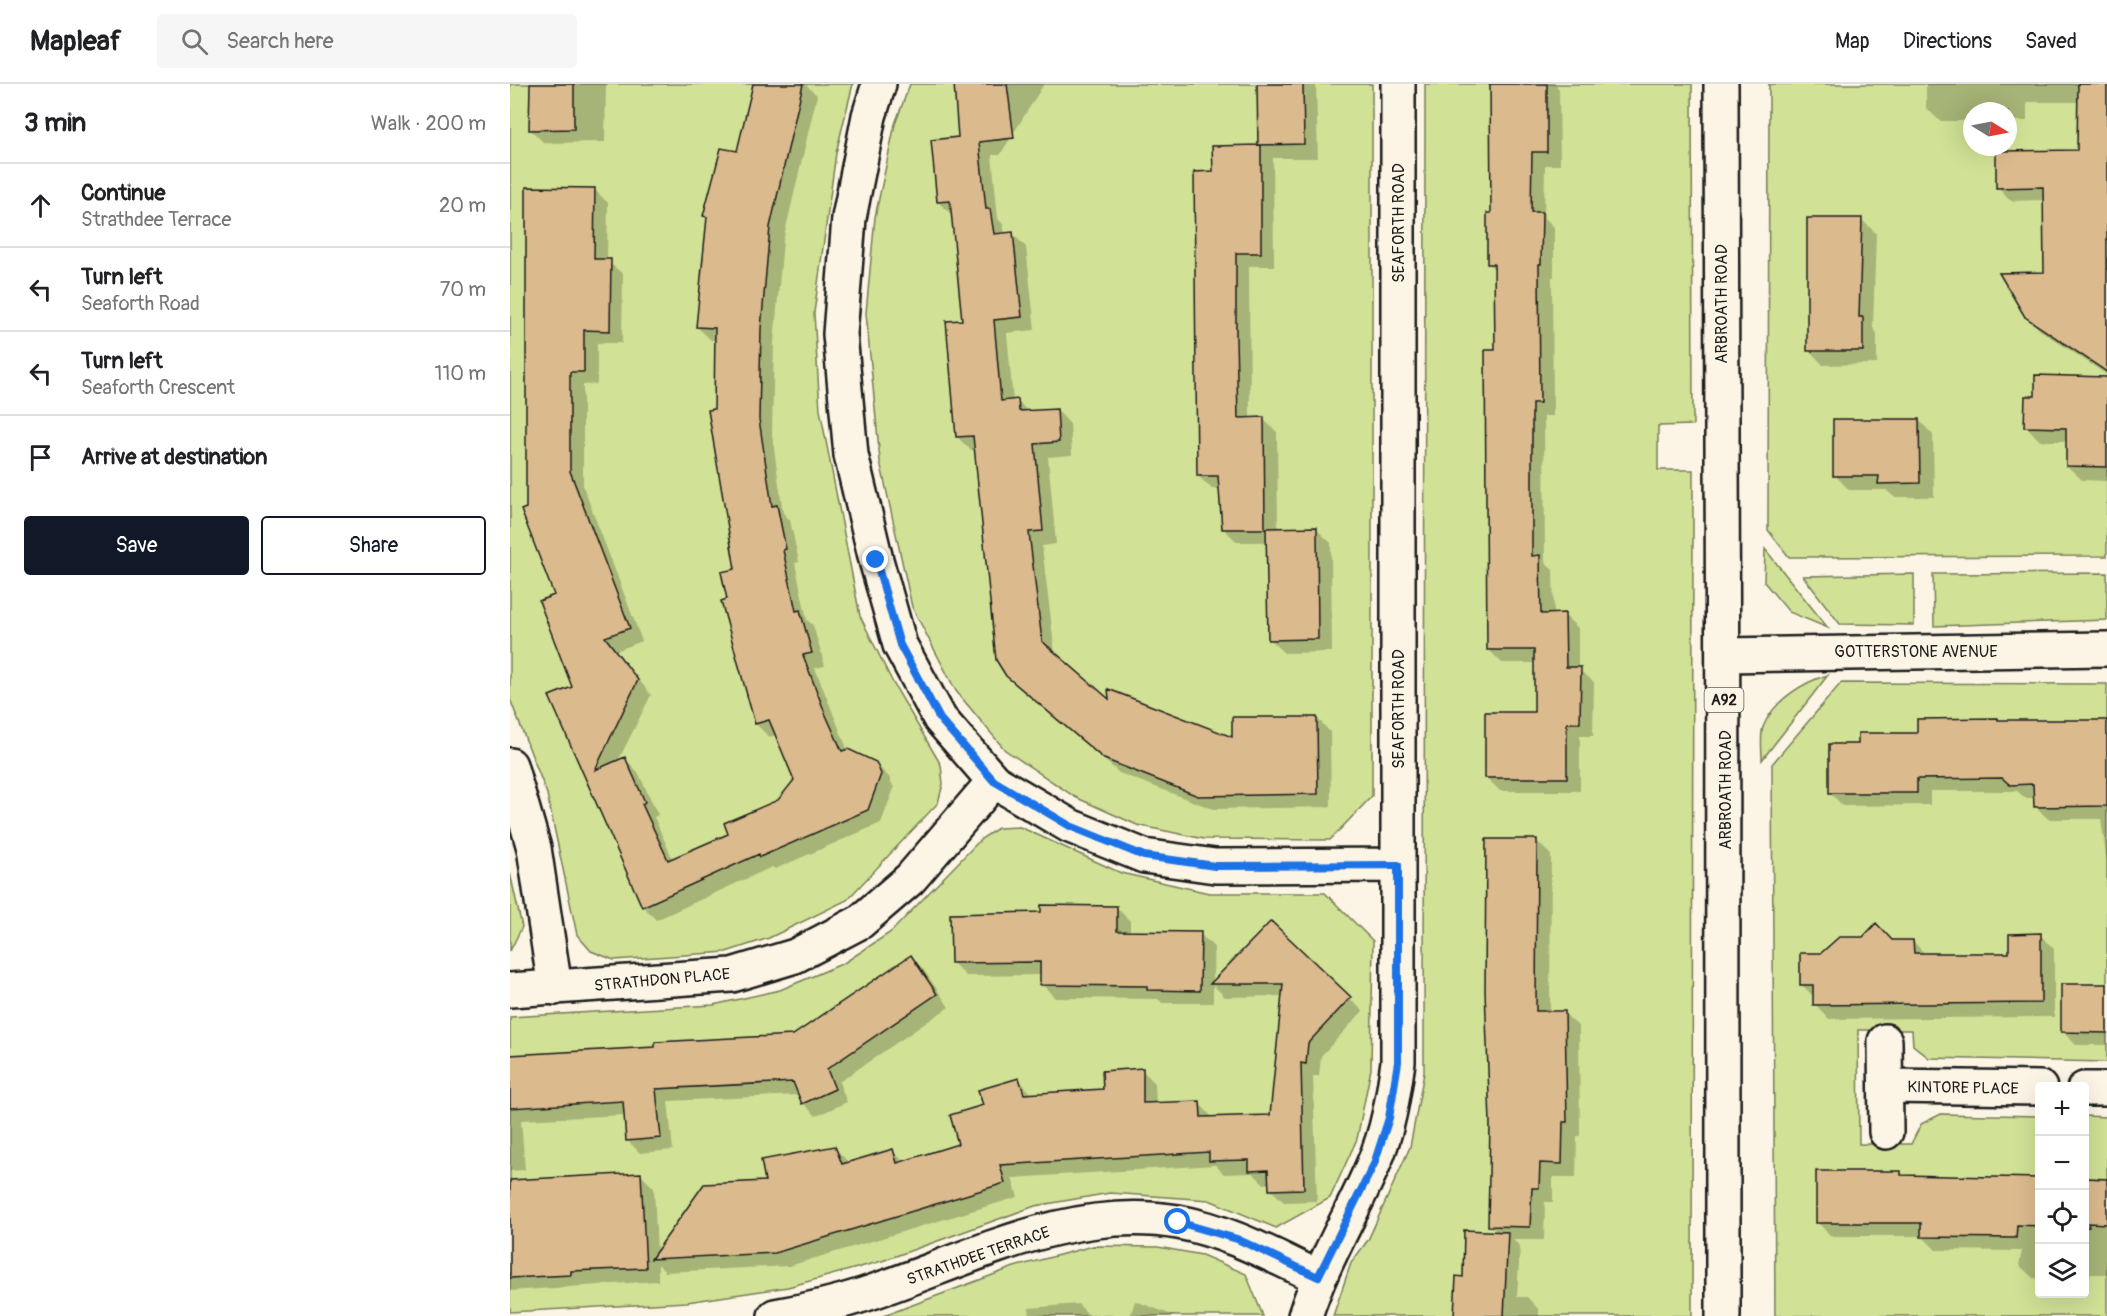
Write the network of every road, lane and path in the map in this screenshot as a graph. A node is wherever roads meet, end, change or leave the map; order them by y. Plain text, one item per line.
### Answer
1 (879, 84) edge
2 (1398, 84) edge
3 (1721, 84) edge
4 (2107, 649) edge
5 (1724, 655) junction
6 (510, 765) edge
7 (994, 781) junction
8 (1398, 865) junction
9 (555, 988) junction
10 (510, 990) edge
11 (1885, 1041) dead end
12 (1886, 1086) junction
13 (2035, 1088) edge
14 (2089, 1089) edge
15 (2107, 1089) edge
16 (1886, 1132) dead end
17 (1318, 1277) junction
18 (775, 1316) edge
19 (1305, 1316) edge
20 (1724, 1316) edge

1 - 7 street
2 - 8 street, SEAFORTH ROAD
3 - 5 street, ARBROATH ROAD / A92
4 - 5 street, GOTTERSTONE AVENUE
5 - 20 street, ARBROATH ROAD / A92
6 - 9 street
7 - 8 street
7 - 9 street, STRATHDON PLACE
8 - 17 street, SEAFORTH ROAD
9 - 10 street, STRATHDON PLACE
11 - 12 street, KINTORE PLACE
12 - 13 street, KINTORE PLACE
12 - 16 street, KINTORE PLACE
14 - 15 street
17 - 18 street, STRATHDEE TERRACE
17 - 19 street, SEAFORTH ROAD

